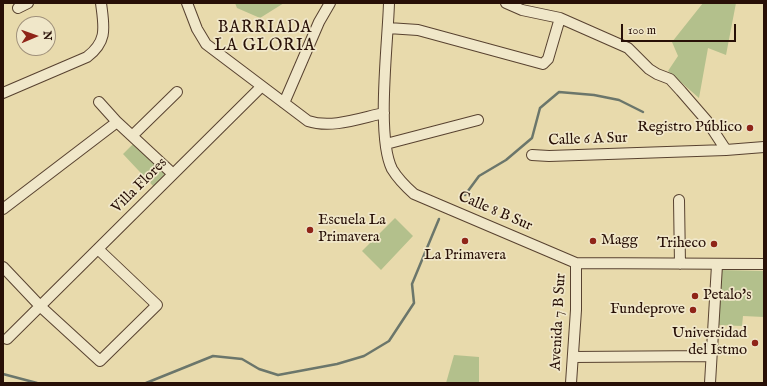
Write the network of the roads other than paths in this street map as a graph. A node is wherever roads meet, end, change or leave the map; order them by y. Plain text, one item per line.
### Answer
1 (28, 3) edge
2 (101, 3) edge
3 (187, 3) edge
4 (330, 3) edge
5 (389, 3) edge
6 (506, 3) edge
7 (18, 8) dead end
8 (560, 18) junction
9 (388, 28) junction
10 (262, 87) junction
11 (177, 92) dead end
12 (3, 93) edge
13 (99, 102) dead end
14 (284, 103) junction
15 (384, 113) junction
16 (478, 120) dead end
17 (117, 122) junction
18 (132, 136) junction
19 (386, 144) junction
20 (764, 147) edge
21 (726, 150) junction
22 (532, 155) dead end
23 (173, 174) junction
24 (679, 200) dead end
25 (3, 209) edge
26 (98, 249) junction
27 (576, 263) junction
28 (680, 264) junction
29 (764, 264) edge
30 (717, 265) junction
31 (3, 267) edge
32 (41, 306) junction
33 (7, 339) dead end
34 (711, 356) junction
35 (573, 357) junction
36 (571, 383) edge
37 (710, 383) edge

1 - 7 street
2 - 12 street
3 - 10 street
4 - 14 street
5 - 9 street, Calle 8 B Sur
6 - 8 street
8 - 9 street
8 - 21 street
9 - 15 street, Calle 8 B Sur
10 - 14 street
10 - 23 street, Villa Flores
11 - 18 street
13 - 17 street
14 - 15 street
15 - 19 street, Calle 8 B Sur
16 - 19 street
17 - 18 street
17 - 25 street
18 - 23 street
19 - 27 street, Calle 8 B Sur
20 - 21 street, Calle 6 A Sur
21 - 22 street, Calle 6 A Sur
23 - 26 street, Villa Flores
24 - 28 street
26 - 32 street, Villa Flores
26 - 32 street
27 - 28 street, Calle 8 B Sur
27 - 35 street, Avenida 7 B Sur
28 - 30 street, Calle 8 B Sur
29 - 30 street, Calle 8 B Sur
30 - 34 street
31 - 32 street
32 - 33 street, Villa Flores
34 - 35 street
34 - 37 street
35 - 36 street, Avenida 7 B Sur

